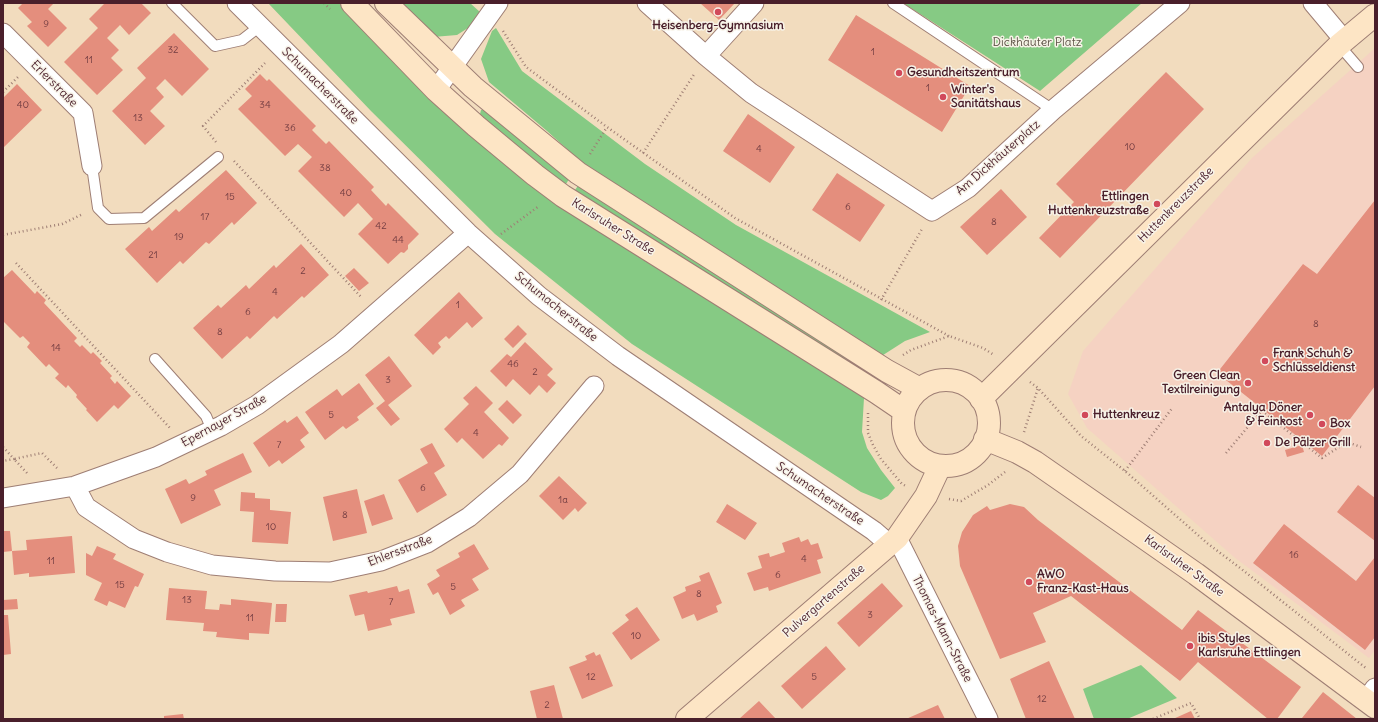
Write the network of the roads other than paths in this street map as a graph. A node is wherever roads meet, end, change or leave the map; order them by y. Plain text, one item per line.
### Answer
1 (172, 3) edge
2 (237, 3) edge
3 (352, 3) edge
4 (386, 3) edge
5 (647, 3) edge
6 (754, 3) edge
7 (893, 3) edge
8 (1313, 3) edge
9 (1176, 4) edge
10 (494, 8) edge
11 (1375, 15) edge
12 (260, 26) junction
13 (3, 33) edge
14 (1342, 43) junction
15 (706, 56) junction
16 (1358, 67) dead end
17 (452, 68) junction
18 (436, 90) junction
19 (1053, 110) junction
20 (220, 153) road end
21 (92, 166) joint
22 (468, 233) junction
23 (155, 359) dead end
24 (594, 386) dead end
25 (920, 389) junction
26 (982, 399) junction
27 (904, 411) junction
28 (212, 430) junction
29 (985, 439) junction
30 (940, 466) junction
31 (75, 486) junction
32 (3, 498) edge
33 (893, 541) junction
34 (1372, 699) edge
35 (688, 719) edge
36 (988, 719) edge

1 - 12 lane
2 - 12 street, Schumacherstraße
3 - 18 main road, Karlsruher Straße
4 - 17 main road
5 - 15 street
6 - 15 street
7 - 19 lane
8 - 14 street
9 - 19 street, Am Dickhäuterplatz
10 - 17 street
11 - 14 main road, Huttenkreuzstraße
12 - 22 street, Schumacherstraße
13 - 21 street, Erlerstraße
14 - 16 lane
14 - 26 main road, Huttenkreuzstraße
15 - 19 street, Am Dickhäuterplatz
17 - 18 street
17 - 25 main road
18 - 27 main road, Karlsruher Straße
20 - 21 lane
22 - 28 street, Epernayer Straße
22 - 33 street, Schumacherstraße
23 - 28 lane
24 - 31 street, Ehlersstraße
25 - 26 main road
25 - 27 main road
26 - 29 main road
27 - 30 main road
28 - 31 street, Epernayer Straße
29 - 30 main road
29 - 34 main road, Karlsruher Straße
30 - 33 main road, Pulvergartenstraße
31 - 32 street, Epernayer Straße
33 - 35 main road, Pulvergartenstraße
33 - 36 street, Thomas-Mann-Straße

